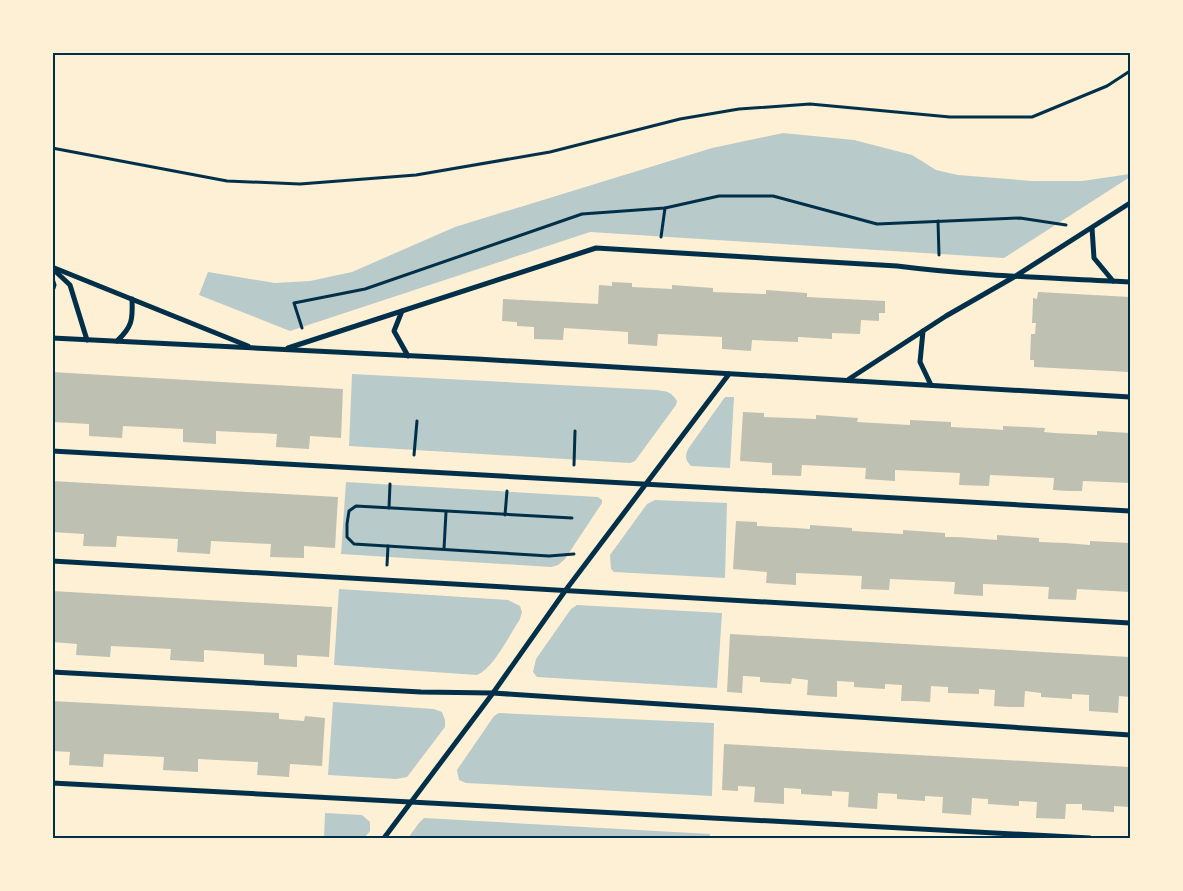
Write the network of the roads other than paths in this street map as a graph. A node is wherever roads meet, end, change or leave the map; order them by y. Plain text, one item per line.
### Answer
1 (1130, 203) edge
2 (1092, 228) junction
3 (52, 268) edge
4 (1014, 277) junction
5 (52, 280) edge
6 (1113, 281) junction
7 (1130, 282) edge
8 (52, 291) edge
9 (132, 299) junction
10 (402, 311) junction
11 (924, 331) junction
12 (52, 338) edge
13 (87, 340) junction
14 (117, 341) junction
15 (253, 348) junction
16 (283, 349) junction
17 (408, 356) junction
18 (729, 374) junction
19 (848, 380) junction
20 (931, 385) junction
21 (1130, 397) edge
22 (52, 451) edge
23 (647, 485) junction
24 (1130, 511) edge
25 (52, 561) edge
26 (566, 591) junction
27 (1130, 623) edge
28 (52, 672) edge
29 (493, 693) junction
30 (1130, 735) edge
31 (52, 783) edge
32 (410, 802) junction
33 (384, 838) edge
34 (1090, 838) edge

1 - 2 street
2 - 4 street
2 - 6 street
3 - 9 street
3 - 13 street
4 - 6 street
4 - 10 street
4 - 11 street
5 - 8 street
6 - 7 street
9 - 14 street
9 - 15 street
10 - 16 street
10 - 17 street
11 - 19 street
11 - 20 street
12 - 13 street
13 - 14 street
14 - 15 street
15 - 16 street
16 - 17 street
17 - 18 street
18 - 19 street
18 - 23 street
19 - 20 street
20 - 21 street
22 - 23 street
23 - 24 street
23 - 26 street
25 - 26 street
26 - 27 street
26 - 29 street
28 - 29 street
29 - 30 street
29 - 32 street
31 - 32 street
32 - 33 street
32 - 34 street

